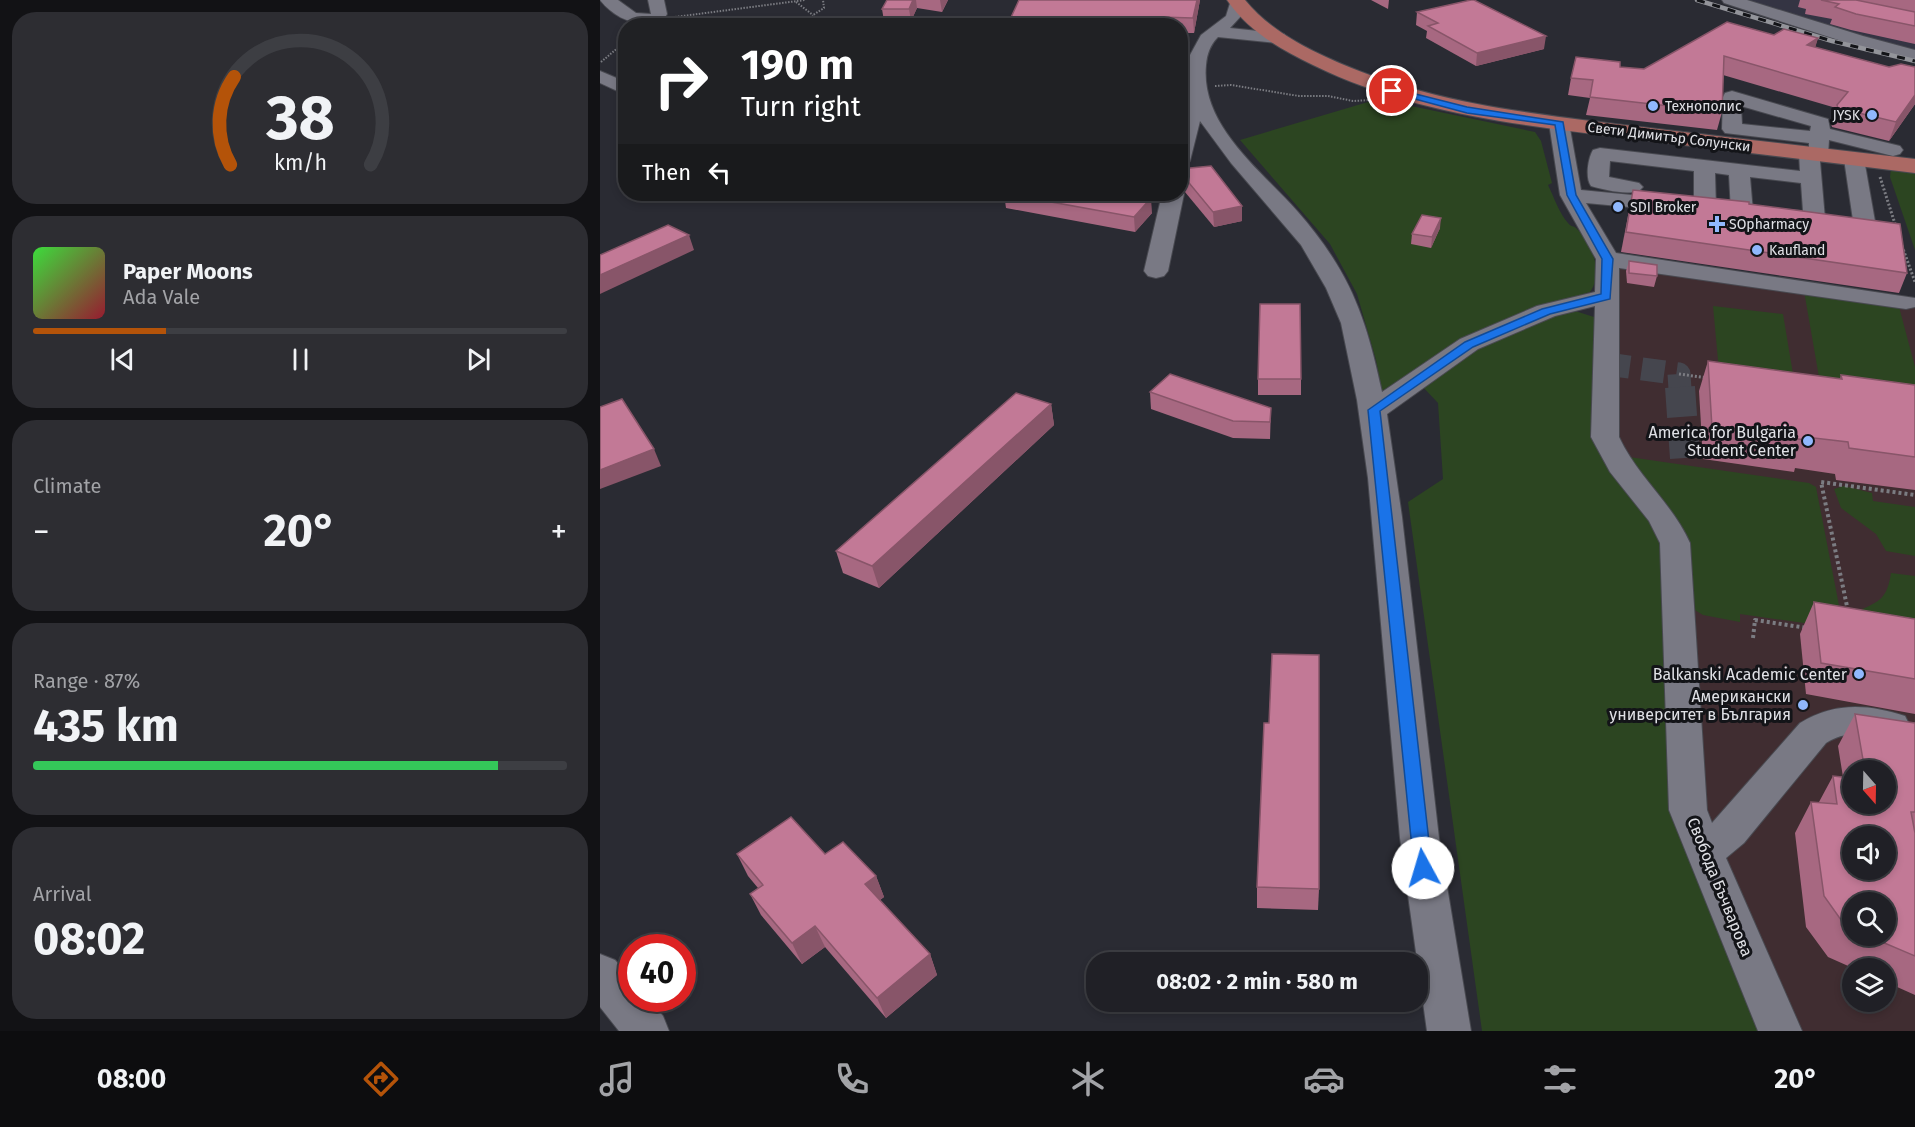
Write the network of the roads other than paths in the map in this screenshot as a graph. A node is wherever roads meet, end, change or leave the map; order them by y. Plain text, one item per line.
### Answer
1 (608, 0) edge
2 (656, 0) edge
3 (1730, 0) edge
4 (1237, 1) edge
5 (1777, 7) edge
6 (631, 18) edge
7 (657, 18) edge
8 (1257, 23) junction
9 (1218, 33) junction
10 (1278, 38) junction
11 (1915, 55) edge
12 (600, 76) edge
13 (618, 86) edge
14 (1191, 88) edge
15 (1188, 108) edge
16 (1732, 116) dead end
17 (1559, 123) junction
18 (1817, 141) junction
19 (1632, 157) junction
20 (1854, 159) junction
21 (1669, 162) junction
22 (1895, 162) edge
23 (1704, 166) junction
24 (1739, 170) junction
25 (1779, 174) junction
26 (1811, 178) junction
27 (1632, 193) junction
28 (1572, 195) junction
29 (1171, 201) edge
30 (1667, 204) junction
31 (1705, 208) junction
32 (1742, 212) junction
33 (1782, 216) junction
34 (1865, 227) edge
35 (1608, 259) junction
36 (1156, 271) dead end
37 (1911, 292) edge
38 (1606, 296) junction
39 (1374, 410) junction
40 (1909, 729) edge
41 (1704, 853) junction
42 (600, 974) edge
43 (647, 1031) edge
44 (1449, 1031) edge
45 (1780, 1031) edge

1 - 6 street
2 - 7 street
3 - 5 street
4 - 8 main road, Свети Димитър Солунски
4 - 9 street
5 - 11 street
8 - 9 street
8 - 10 main road, Свети Димитър Солунски
9 - 10 street
9 - 14 street
10 - 17 main road, Свети Димитър Солунски
12 - 13 street
14 - 15 street
14 - 39 street
16 - 18 street
17 - 18 main road, Свети Димитър Солунски
17 - 28 street
18 - 20 main road, Свети Димитър Солунски
18 - 22 street
18 - 26 street
19 - 21 street
19 - 27 street
19 - 27 street
20 - 22 main road, Свети Димитър Солунски
20 - 34 street
21 - 23 street
21 - 30 street
23 - 24 street
23 - 31 street
24 - 25 street
24 - 32 street
25 - 26 street
25 - 33 street
26 - 33 street
27 - 28 street
27 - 30 street
28 - 35 street
29 - 36 street
30 - 31 street
31 - 32 street
32 - 33 street
35 - 37 street
35 - 38 street, Свобода Бъчварова
38 - 39 street
38 - 41 street, Свобода Бъчварова
39 - 44 street
40 - 41 street
41 - 45 street, Свобода Бъчварова
42 - 43 street

